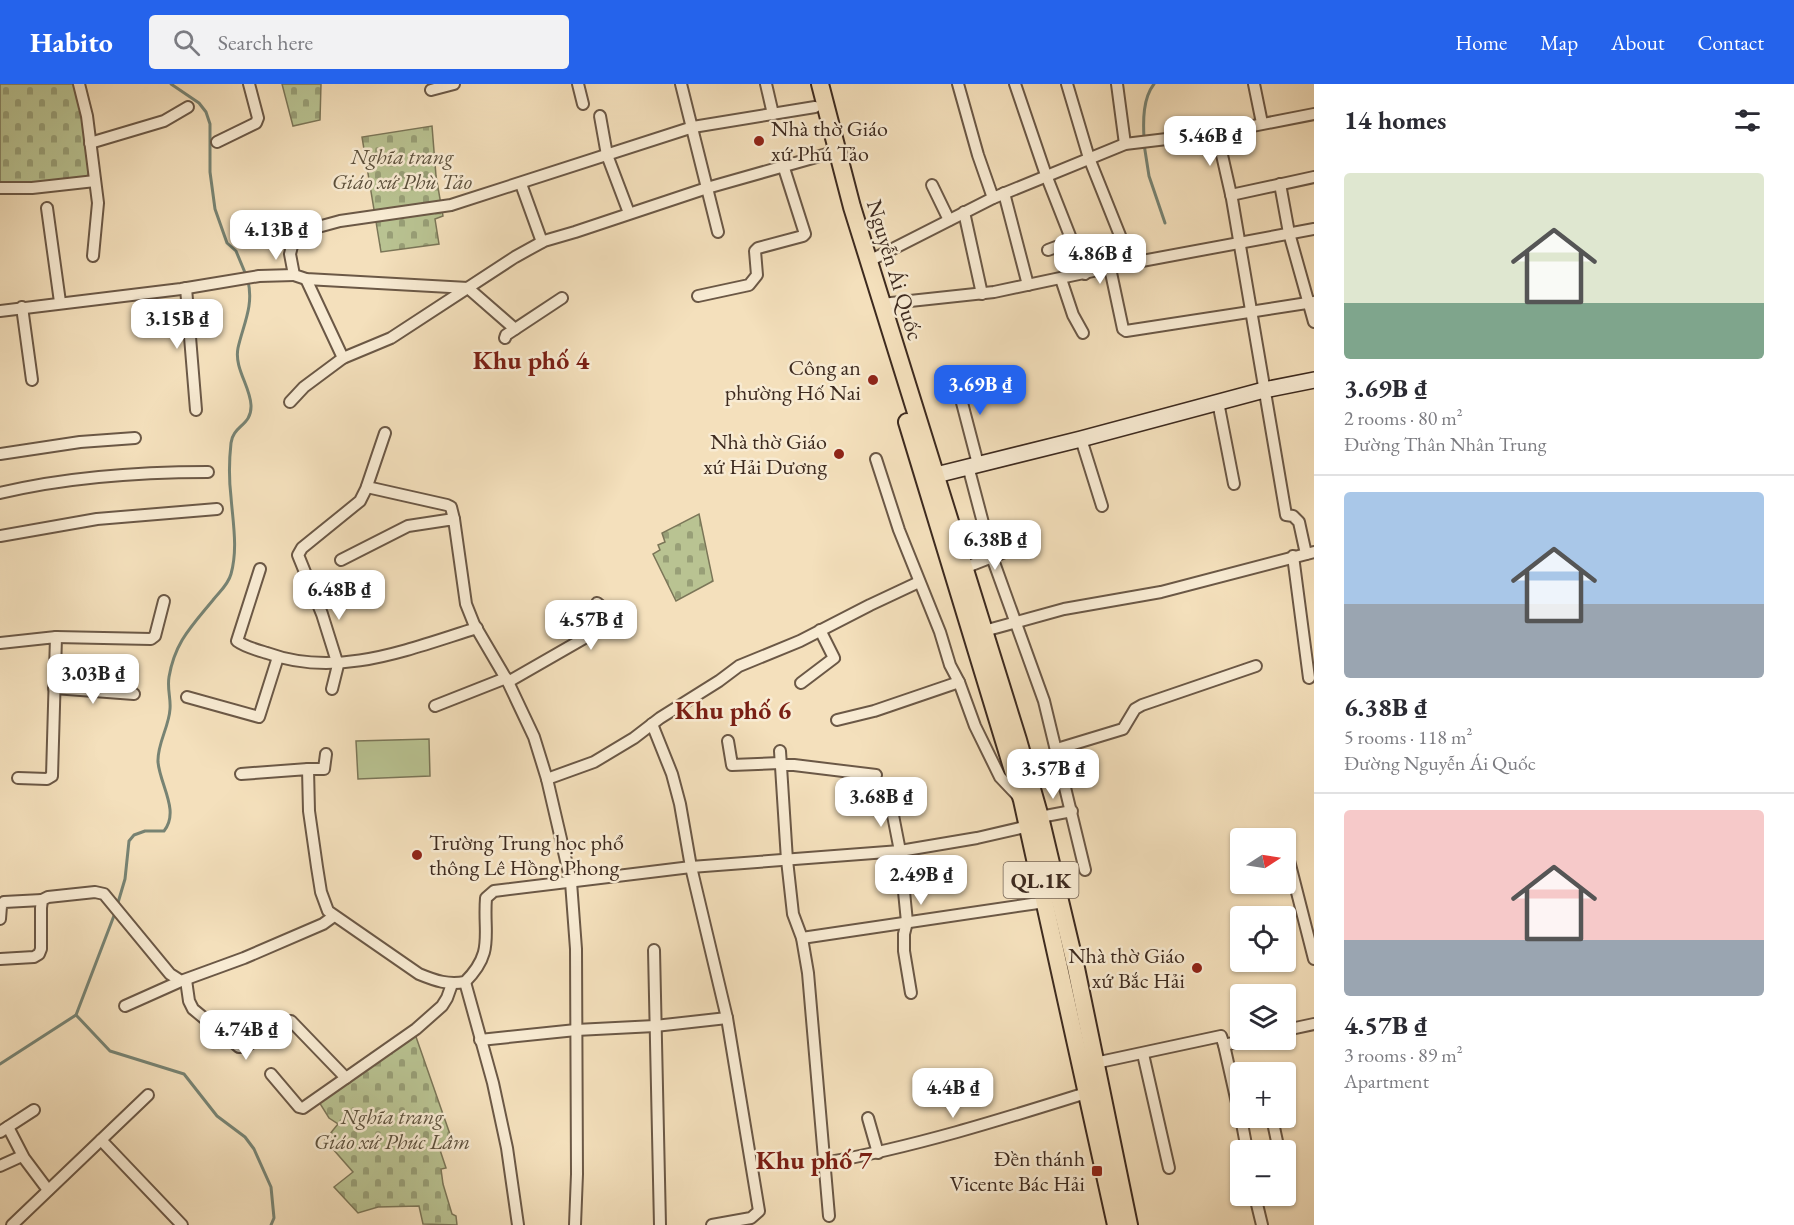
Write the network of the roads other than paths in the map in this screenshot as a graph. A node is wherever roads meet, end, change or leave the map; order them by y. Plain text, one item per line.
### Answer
1 (79, 84) edge
2 (249, 84) edge
3 (454, 84) edge
4 (578, 84) edge
5 (681, 84) edge
6 (766, 84) edge
7 (809, 84) edge
8 (820, 84) edge
9 (958, 84) edge
10 (1015, 84) edge
11 (1067, 84) edge
12 (1117, 84) edge
13 (1254, 84) edge
14 (431, 90) dead end
15 (583, 104) dead end
16 (188, 107) dead end
17 (815, 107) junction
18 (773, 114) junction
19 (1314, 114) edge
20 (600, 116) dead end
21 (1262, 123) junction
22 (693, 127) junction
23 (1217, 133) junction
24 (217, 142) dead end
25 (90, 143) junction
26 (1125, 144) junction
27 (829, 148) junction
28 (608, 155) junction
29 (1089, 158) junction
30 (783, 165) junction
31 (1046, 175) junction
32 (1314, 177) edge
33 (95, 181) junction
34 (521, 184) junction
35 (1280, 184) junction
36 (932, 185) dead end
37 (0, 188) edge
38 (708, 188) junction
39 (1004, 193) junction
40 (1231, 195) junction
41 (993, 198) junction
42 (47, 208) dead end
43 (964, 212) junction
44 (630, 213) junction
45 (949, 220) junction
46 (1314, 229) edge
47 (718, 232) dead end
48 (1289, 233) junction
49 (1072, 241) junction
50 (542, 242) junction
51 (1239, 243) junction
52 (1048, 250) dead end
53 (93, 256) dead end
54 (869, 261) junction
55 (1131, 263) junction
56 (1110, 268) junction
57 (1085, 274) junction
58 (294, 275) junction
59 (306, 279) junction
60 (1061, 279) junction
61 (1028, 285) junction
62 (186, 288) junction
63 (468, 288) junction
64 (982, 294) junction
65 (698, 296) dead end
66 (562, 298) dead end
67 (60, 302) junction
68 (1311, 303) edge
69 (882, 304) junction
70 (22, 307) junction
71 (0, 311) edge
72 (1251, 312) junction
73 (1314, 322) edge
74 (515, 329) junction
75 (1083, 333) dead end
76 (505, 338) dead end
77 (343, 358) junction
78 (955, 376) dead end
79 (32, 380) dead end
80 (1314, 380) edge
81 (1264, 390) junction
82 (290, 402) dead end
83 (1218, 402) junction
84 (196, 410) dead end
85 (385, 433) dead end
86 (135, 438) dead end
87 (1081, 439) junction
88 (0, 454) edge
89 (876, 459) dead end
90 (973, 465) junction
91 (208, 472) dead end
92 (936, 475) junction
93 (1234, 484) dead end
94 (367, 487) junction
95 (0, 493) edge
96 (1102, 506) dead end
97 (217, 509) dead end
98 (454, 519) junction
99 (945, 535) junction
100 (0, 536) edge
101 (1015, 548) dead end
102 (1310, 553) edge
103 (992, 556) junction
104 (1293, 556) junction
105 (341, 560) dead end
106 (964, 568) junction
107 (260, 569) dead end
108 (919, 582) junction
109 (164, 601) dead end
110 (597, 603) dead end
111 (1015, 622) junction
112 (477, 628) junction
113 (820, 630) junction
114 (984, 631) junction
115 (56, 638) junction
116 (0, 643) edge
117 (278, 657) junction
118 (338, 664) junction
119 (1256, 666) dead end
120 (1309, 678) dead end
121 (507, 680) junction
122 (959, 682) junction
123 (801, 683) dead end
124 (54, 688) junction
125 (332, 689) dead end
126 (134, 694) dead end
127 (187, 697) dead end
128 (435, 705) dead end
129 (837, 720) dead end
130 (652, 724) junction
131 (728, 741) dead end
132 (1057, 749) junction
133 (780, 751) dead end
134 (326, 754) dead end
135 (780, 764) junction
136 (308, 769) junction
137 (241, 774) dead end
138 (876, 775) dead end
139 (18, 778) dead end
140 (547, 779) junction
141 (890, 800) dead end
142 (1022, 800) junction
143 (1072, 811) junction
144 (1034, 822) junction
145 (900, 851) junction
146 (787, 860) junction
147 (691, 867) junction
148 (1085, 870) dead end
149 (571, 882) junction
150 (1296, 888) edge
151 (42, 900) junction
152 (1045, 902) junction
153 (334, 915) junction
154 (0, 919) edge
155 (907, 922) junction
156 (802, 938) junction
157 (654, 950) dead end
158 (0, 959) edge
159 (1314, 959) edge
160 (183, 980) junction
161 (465, 981) junction
162 (452, 984) junction
163 (911, 993) dead end
164 (125, 1006) dead end
165 (727, 1018) junction
166 (1314, 1024) edge
167 (655, 1026) junction
168 (1296, 1028) edge
169 (576, 1030) junction
170 (480, 1040) junction
171 (1230, 1044) edge
172 (1224, 1045) junction
173 (1143, 1054) junction
174 (1088, 1065) junction
175 (1230, 1070) edge
176 (271, 1074) dead end
177 (346, 1078) junction
178 (1086, 1093) junction
179 (148, 1095) dead end
180 (34, 1110) dead end
181 (868, 1118) dead end
182 (4, 1130) edge
183 (101, 1140) junction
184 (878, 1153) junction
185 (22, 1156) junction
186 (824, 1163) junction
187 (0, 1166) edge
188 (1169, 1168) dead end
189 (48, 1190) junction
190 (1257, 1206) edge
191 (830, 1215) dead end
192 (12, 1225) edge
193 (182, 1225) edge
194 (518, 1225) edge
195 (575, 1225) edge
196 (660, 1225) edge
197 (712, 1225) edge
198 (1116, 1225) edge
199 (1130, 1225) edge
200 (1262, 1225) edge

1 - 25 street
2 - 24 street
3 - 14 street
4 - 15 street
5 - 22 street
6 - 18 street
7 - 17 main road, Nguyễn Ái Quốc / QL.1K
8 - 27 main road, Nguyễn Ái Quốc / QL.1K
9 - 41 street
10 - 31 street
11 - 29 street
12 - 26 street
13 - 21 street
16 - 25 street
17 - 18 street
17 - 27 main road, Nguyễn Ái Quốc / QL.1K
18 - 22 street
19 - 21 street
20 - 28 street
21 - 23 street
22 - 28 street
22 - 38 street
23 - 26 street
23 - 40 street
25 - 33 street
26 - 29 street
27 - 30 street
27 - 54 main road, Nguyễn Ái Quốc / QL.1K
27 - 99 main road, Nguyễn Ái Quốc / QL.1K
28 - 34 street
28 - 44 street
29 - 31 street
29 - 55 street
30 - 38 street
30 - 65 street
31 - 39 street
31 - 49 street
32 - 35 street
33 - 37 street
33 - 53 street
34 - 50 street
34 - 58 street
35 - 40 street
35 - 48 street
36 - 45 street
38 - 44 street
38 - 47 street
39 - 41 street
39 - 61 street
40 - 51 street
41 - 43 street
42 - 67 street
43 - 45 street
43 - 64 street
44 - 50 street
45 - 54 street
46 - 48 street
48 - 51 street
48 - 68 street
49 - 52 street
49 - 57 street
50 - 63 street
51 - 55 street
51 - 72 street
54 - 69 main road, Nguyễn Ái Quốc / QL.1K
55 - 56 street
56 - 57 street
56 - 72 street
57 - 60 street
58 - 59 street
58 - 62 street
59 - 63 street
59 - 77 street
60 - 61 street
60 - 75 street
61 - 64 street
62 - 67 street
62 - 84 street
63 - 74 street
63 - 77 street
64 - 69 street
66 - 74 street
67 - 70 street
68 - 72 street
68 - 73 street
69 - 92 main road, Nguyễn Ái Quốc / QL.1K
70 - 71 street
70 - 79 street
72 - 81 street
74 - 76 street
77 - 82 street
78 - 90 street
80 - 81 street
81 - 83 street
81 - 102 street
83 - 87 street
83 - 93 street
85 - 94 street
86 - 88 street
87 - 90 street
87 - 96 street
89 - 108 street
90 - 92 street
90 - 103 street
91 - 95 street
92 - 99 main road, Nguyễn Ái Quốc / QL.1K
94 - 98 street
94 - 118 street
97 - 100 street
98 - 105 street
98 - 112 street
99 - 106 main road, QL.1K
99 - 142 main road, QL.1K
101 - 103 street
102 - 104 street
103 - 106 street
103 - 111 street
104 - 111 street
104 - 120 street
106 - 114 main road, QL.1K
107 - 117 street
108 - 113 street
108 - 122 street
109 - 115 street
110 - 121 street
111 - 114 street
111 - 132 street
112 - 118 street
112 - 121 street
113 - 123 street
113 - 130 street
114 - 144 main road, QL.1K
115 - 116 street
115 - 124 street
117 - 118 street
117 - 127 street
118 - 125 street
119 - 132 street
121 - 128 street
121 - 140 street
122 - 129 street
122 - 142 street
124 - 126 street
124 - 139 street
130 - 140 street
130 - 147 street
131 - 135 street
132 - 143 street
133 - 135 street
134 - 136 street
135 - 138 street
135 - 146 street
136 - 137 street
136 - 153 street
140 - 149 street
141 - 145 street
142 - 144 main road, QL.1K
143 - 144 street
143 - 148 street
144 - 145 street
144 - 152 main road, QL.1K
144 - 174 main road, QL.1K
145 - 146 street
145 - 155 street
146 - 147 street
146 - 156 street
147 - 149 street
147 - 165 street
149 - 161 street
149 - 169 street
150 - 159 street
151 - 154 street
151 - 158 street
151 - 160 street
152 - 155 street
152 - 174 main road, QL.1K
153 - 160 street
153 - 162 street
155 - 156 street
155 - 163 street
156 - 186 street
157 - 167 street
160 - 164 street
160 - 177 street
161 - 162 street
161 - 170 street
162 - 177 street
165 - 167 street
165 - 197 street
166 - 168 street
167 - 169 street
167 - 196 street
169 - 170 street
169 - 195 street
170 - 194 street
171 - 172 street
172 - 173 street
172 - 175 street
173 - 174 street
173 - 188 street
174 - 178 main road, QL.1K
174 - 199 main road, QL.1K
176 - 177 street
178 - 184 street
178 - 198 main road, QL.1K
179 - 183 street
180 - 182 street
181 - 184 street
182 - 185 street
183 - 189 street
183 - 193 street
184 - 186 street
185 - 187 street
185 - 189 street
186 - 191 street
189 - 192 street
190 - 200 street

